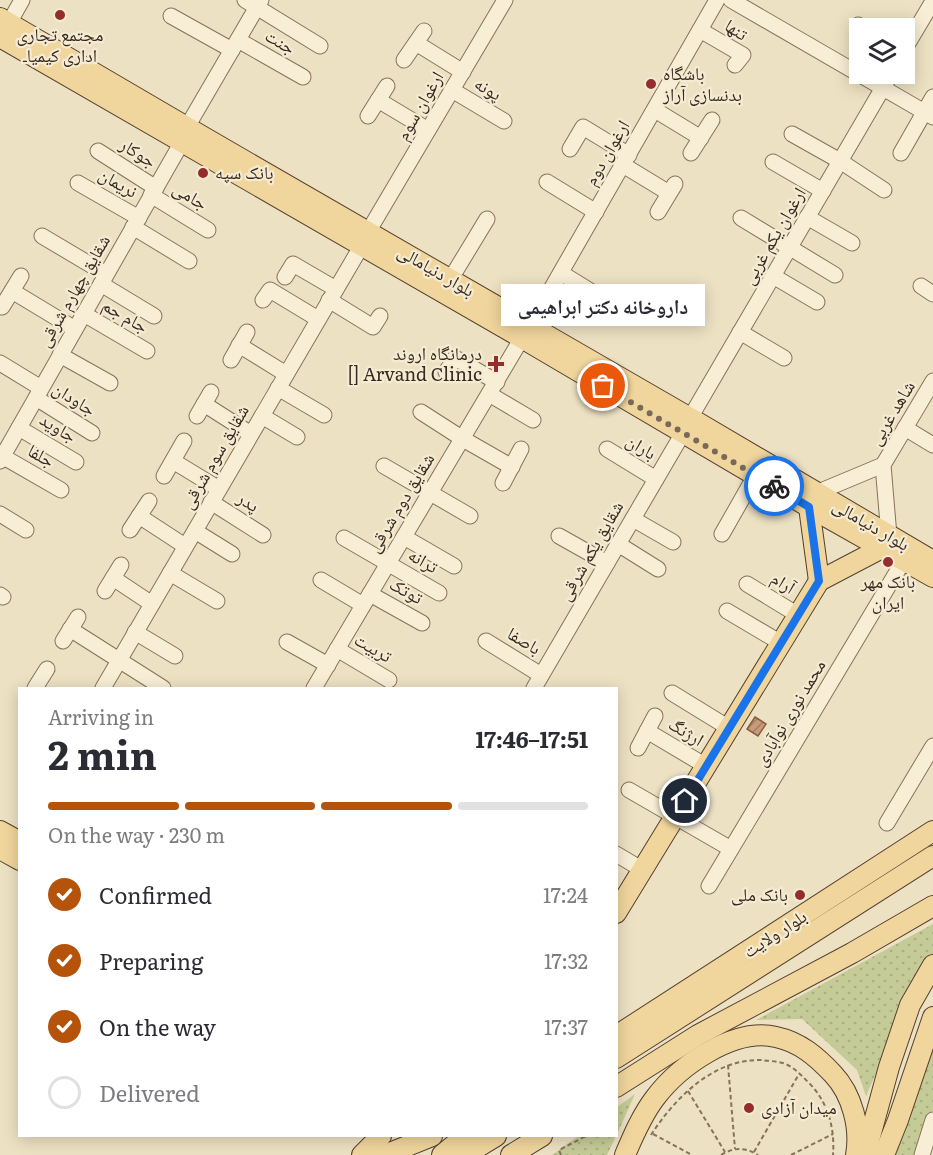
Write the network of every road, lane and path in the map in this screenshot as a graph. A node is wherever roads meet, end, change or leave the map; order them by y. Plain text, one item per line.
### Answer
1 (22, 0) edge
2 (717, 0) edge
3 (731, 0) edge
4 (933, 0) edge
5 (502, 1) edge
6 (254, 3) edge
7 (171, 16) dead end
8 (3, 26) edge
9 (700, 30) junction
10 (915, 31) edge
11 (235, 45) junction
12 (320, 45) dead end
13 (404, 60) dead end
14 (735, 65) dead end
15 (463, 72) junction
16 (303, 77) dead end
17 (885, 84) edge
18 (387, 86) dead end
19 (883, 88) junction
20 (452, 90) junction
21 (933, 97) edge
22 (378, 100) junction
23 (655, 110) junction
24 (928, 114) edge
25 (368, 116) dead end
26 (712, 120) dead end
27 (504, 121) dead end
28 (428, 130) junction
29 (792, 134) dead end
30 (185, 135) junction
31 (701, 138) junction
32 (570, 149) dead end
33 (98, 151) dead end
34 (691, 153) dead end
35 (901, 153) dead end
36 (626, 160) junction
37 (840, 161) junction
38 (773, 162) dead end
39 (547, 182) dead end
40 (78, 183) dead end
41 (884, 190) dead end
42 (154, 191) junction
43 (822, 191) junction
44 (596, 212) junction
45 (657, 212) dead end
46 (807, 217) junction
47 (741, 218) dead end
48 (487, 219) dead end
49 (136, 222) junction
50 (208, 230) dead end
51 (42, 236) dead end
52 (365, 239) junction
53 (852, 243) dead end
54 (789, 248) junction
55 (189, 261) dead end
56 (561, 273) junction
57 (835, 274) dead end
58 (21, 276) dead end
59 (773, 276) junction
60 (285, 277) dead end
61 (104, 279) junction
62 (450, 280) junction
63 (12, 291) junction
64 (333, 295) junction
65 (263, 300) dead end
66 (817, 302) dead end
67 (2, 307) dead end
68 (621, 310) dead end
69 (84, 314) junction
70 (153, 316) dead end
71 (380, 316) dead end
72 (318, 319) junction
73 (75, 329) junction
74 (526, 332) junction
75 (740, 332) junction
76 (147, 351) dead end
77 (60, 355) junction
78 (784, 358) dead end
79 (231, 360) dead end
80 (0, 363) edge
81 (446, 372) dead end
82 (286, 374) junction
83 (110, 383) dead end
84 (278, 388) junction
85 (493, 388) junction
86 (931, 388) edge
87 (39, 393) junction
88 (204, 404) dead end
89 (421, 412) dead end
90 (324, 415) dead end
91 (262, 416) junction
92 (533, 420) dead end
93 (686, 426) junction
94 (19, 428) junction
95 (905, 428) junction
96 (92, 433) dead end
97 (251, 434) junction
98 (297, 437) dead end
99 (463, 439) junction
100 (184, 441) dead end
101 (933, 445) edge
102 (521, 449) dead end
103 (607, 449) dead end
104 (3, 450) edge
105 (173, 460) junction
106 (76, 462) dead end
107 (384, 465) dead end
108 (883, 465) junction
109 (512, 467) junction
110 (164, 476) dead end
111 (755, 476) junction
112 (656, 478) junction
113 (503, 483) dead end
114 (61, 490) dead end
115 (430, 492) junction
116 (215, 495) junction
117 (812, 500) junction
118 (149, 501) dead end
119 (0, 514) edge
120 (140, 516) junction
121 (470, 516) dead end
122 (633, 519) junction
123 (26, 530) dead end
124 (130, 530) dead end
125 (195, 531) junction
126 (723, 534) dead end
127 (263, 535) dead end
128 (559, 536) dead end
129 (404, 537) junction
130 (344, 538) dead end
131 (673, 542) dead end
132 (886, 542) junction
133 (618, 544) junction
134 (185, 546) junction
135 (232, 554) dead end
136 (904, 560) junction
137 (933, 561) edge
138 (607, 563) junction
139 (388, 564) junction
140 (454, 566) dead end
141 (658, 569) dead end
142 (170, 573) junction
143 (933, 577) edge
144 (321, 580) dead end
145 (819, 581) junction
146 (747, 584) dead end
147 (105, 591) dead end
148 (439, 593) dead end
149 (217, 600) dead end
150 (367, 600) junction
151 (152, 604) junction
152 (727, 611) dead end
153 (798, 615) junction
154 (422, 623) dead end
155 (70, 629) dead end
156 (135, 632) junction
157 (486, 641) dead end
158 (288, 642) dead end
159 (781, 643) junction
160 (337, 650) junction
161 (175, 657) dead end
162 (119, 660) junction
163 (328, 665) junction
164 (47, 669) dead end
165 (542, 675) junction
166 (389, 680) dead end
167 (39, 687) edge
168 (104, 687) edge
169 (162, 687) edge
170 (315, 687) edge
171 (535, 687) edge
172 (672, 693) dead end
173 (655, 716) dead end
174 (729, 728) junction
175 (647, 731) junction
176 (933, 746) edge
177 (638, 748) dead end
178 (706, 766) junction
179 (629, 790) dead end
180 (675, 818) junction
181 (887, 823) dead end
182 (933, 831) edge
183 (11, 839) edge
184 (731, 849) junction
185 (18, 855) edge
186 (618, 855) edge
187 (933, 856) edge
188 (643, 870) junction
189 (709, 886) dead end
190 (933, 895) edge
191 (620, 902) edge
192 (933, 906) edge
193 (893, 928) junction
194 (933, 965) edge
195 (933, 993) edge
196 (933, 1017) edge
197 (618, 1035) edge
198 (618, 1057) edge
199 (728, 1065) junction
200 (800, 1074) junction
201 (618, 1087) edge
202 (688, 1091) junction
203 (933, 1120) edge
204 (652, 1134) junction
205 (833, 1134) junction
206 (380, 1137) edge
207 (430, 1137) edge
208 (464, 1137) edge
209 (494, 1137) edge
210 (584, 1137) edge
211 (650, 1138) dead end
212 (532, 1144) edge
213 (735, 1149) junction
214 (725, 1152) junction
215 (754, 1152) junction
216 (362, 1155) edge
217 (386, 1155) edge
218 (442, 1155) edge
219 (460, 1155) edge
220 (511, 1155) edge
221 (561, 1155) edge
222 (625, 1155) edge
223 (692, 1155) edge
224 (721, 1155) edge
225 (758, 1155) edge
226 (791, 1155) edge
227 (833, 1155) edge
228 (856, 1155) edge
229 (865, 1155) edge
230 (874, 1155) edge
231 (884, 1155) edge
232 (922, 1155) edge

1 - 8 street
2 - 9 street, ارغوان دوم
3 - 19 street
4 - 10 street
5 - 15 street, ارغوان سوم
6 - 11 street, شقایق چهارم شرقی
6 - 12 street
7 - 11 street, جنت
8 - 30 main road, بلوار دنیامالی
9 - 14 street, تنها
9 - 23 street, ارغوان دوم
11 - 16 street, جنت
11 - 30 street, شقایق چهارم شرقی
13 - 15 street
15 - 20 street, ارغوان سوم
17 - 19 street, ارغوان یکم غربی
18 - 22 street
19 - 24 street
19 - 37 street, ارغوان یکم غربی
20 - 27 street, پونه
20 - 28 street, ارغوان سوم
21 - 24 street
22 - 25 street
22 - 28 street
23 - 31 street
23 - 36 street, ارغوان دوم
24 - 35 street
26 - 31 street
28 - 52 street, ارغوان سوم
29 - 37 street
30 - 42 street, شقایق چهارم شرقی
30 - 52 main road, بلوار دنیامالی
31 - 34 street
32 - 36 street
33 - 42 street, جوکار
36 - 44 street, ارغوان دوم
36 - 45 street
37 - 41 street
37 - 43 street, ارغوان یکم غربی
38 - 43 street
39 - 44 street
40 - 49 street, نریمان
42 - 49 street, شقایق چهارم شرقی
42 - 50 street, جامی
43 - 46 street, ارغوان یکم غربی
44 - 56 street, ارغوان دوم
46 - 53 street
46 - 54 street, ارغوان یکم غربی
47 - 54 street
48 - 62 street
49 - 55 street, نریمان
49 - 61 street, شقایق چهارم شرقی
51 - 61 street
52 - 62 main road, بلوار دنیامالی
52 - 64 street, شقایق سوم شرقی
52 - 74 main road, بلوار دنیامالی
54 - 57 street
54 - 59 street, ارغوان یکم غربی
56 - 68 street
56 - 74 street, ارغوان دوم
58 - 63 street
59 - 66 street
59 - 75 street, ارغوان یکم غربی
60 - 64 street
61 - 69 street, شقایق چهارم شرقی
61 - 70 street
62 - 74 main road, بلوار دنیامالی
63 - 67 street
63 - 73 street
64 - 71 street
64 - 72 street, شقایق سوم شرقی
65 - 72 street
69 - 73 street, شقایق چهارم شرقی
69 - 76 street, جام جم
72 - 82 street, شقایق سوم شرقی
73 - 77 street, شقایق چهارم شرقی
74 - 85 street, شقایق دوم شرقی
74 - 93 main road, بلوار دنیامالی
75 - 78 street
75 - 93 street, ارغوان یکم غربی
77 - 83 street
77 - 87 street, شقایق چهارم شرقی
79 - 82 street
80 - 87 street, جاودان
81 - 85 street
82 - 84 street, شقایق سوم شرقی
84 - 90 street
84 - 91 street, شقایق سوم شرقی
85 - 92 street
85 - 99 street, شقایق دوم شرقی
86 - 95 street, شاهد غربی
87 - 94 street, شقایق چهارم شرقی
87 - 96 street, جاودان
88 - 97 street
89 - 99 street
91 - 97 street, شقایق سوم شرقی
91 - 98 street
93 - 111 main road, بلوار دنیامالی
93 - 112 street, شقایق یکم شرقی
93 - 117 main road, بلوار دنیامالی
94 - 104 street, شقایق چهارم شرقی
94 - 106 street, جاوید
95 - 101 street
95 - 108 street, شاهد غربی
97 - 116 street, شقایق سوم شرقی
99 - 109 street
99 - 115 street, شقایق دوم شرقی
100 - 105 street
102 - 109 street
103 - 112 street, باران
104 - 114 street, جلفا
105 - 110 street
105 - 116 street, پدر
107 - 115 street
108 - 117 street
108 - 132 street, شاهد غربی
109 - 113 street
111 - 117 main road, بلوار دنیامالی
111 - 126 street
112 - 122 street, شقایق یکم شرقی
115 - 121 street
115 - 129 street, شقایق دوم شرقی
116 - 125 street, شقایق سوم شرقی
116 - 127 street, پدر
117 - 132 main road, بلوار دنیامالی
117 - 145 main road
118 - 120 street
119 - 123 street
120 - 124 street
120 - 134 street
122 - 131 street
122 - 133 street, شقایق یکم شرقی
125 - 134 street, شقایق سوم شرقی
125 - 135 street
128 - 138 street
129 - 139 street, شقایق دوم شرقی
129 - 140 street
130 - 139 street, ترانه
132 - 136 main road, بلوار دنیامالی
132 - 137 main road, بلوار دنیامالی
132 - 145 main road
133 - 138 street, شقایق یکم شرقی
133 - 141 street
134 - 142 street, شقایق سوم شرقی
136 - 143 main road, بلوار دنیامالی
136 - 184 street, محمد نوری نوآبادی
138 - 165 street, شقایق یکم شرقی
139 - 148 street, ترانه
139 - 150 street, شقایق دوم شرقی
142 - 149 street
142 - 151 street, شقایق سوم شرقی
144 - 150 street, توتک
145 - 153 main road
146 - 153 street, آرام
147 - 151 street
150 - 154 street, توتک
150 - 160 street, شقایق دوم شرقی
151 - 156 street, شقایق سوم شرقی
152 - 159 street
153 - 159 main road
155 - 162 street
156 - 161 street
156 - 162 street, شقایق سوم شرقی
157 - 165 street, باصفا
158 - 163 street
159 - 174 main road
160 - 163 street, شقایق دوم شرقی
160 - 166 street, تربیت
162 - 168 street, شقایق سوم شرقی
162 - 169 street
163 - 170 street, شقایق دوم شرقی
164 - 167 street
165 - 171 street, شقایق یکم شرقی
172 - 174 street
173 - 175 street
174 - 178 main road
175 - 177 street
175 - 178 street, ارژنگ
176 - 181 street
178 - 180 main road
179 - 180 street
180 - 184 street
180 - 188 main road
182 - 197 main road, بلوار ولایت
183 - 185 main road
184 - 189 street, محمد نوری نوآبادی
186 - 188 street
187 - 198 main road, بلوار ولایت
188 - 191 main road
190 - 193 main road
192 - 193 main road
193 - 201 main road
194 - 229 main road
195 - 230 main road
196 - 231 main road
199 - 200 path
199 - 202 path
199 - 213 path
200 - 205 path
200 - 215 path
202 - 204 path
202 - 214 path
203 - 232 street
204 - 211 path
204 - 223 path
205 - 226 path
205 - 227 path
206 - 216 main road
207 - 217 main road
208 - 218 main road
209 - 219 main road
210 - 221 path
212 - 220 main road
213 - 214 path
213 - 215 path
214 - 224 path
215 - 225 path
222 - 228 main road

